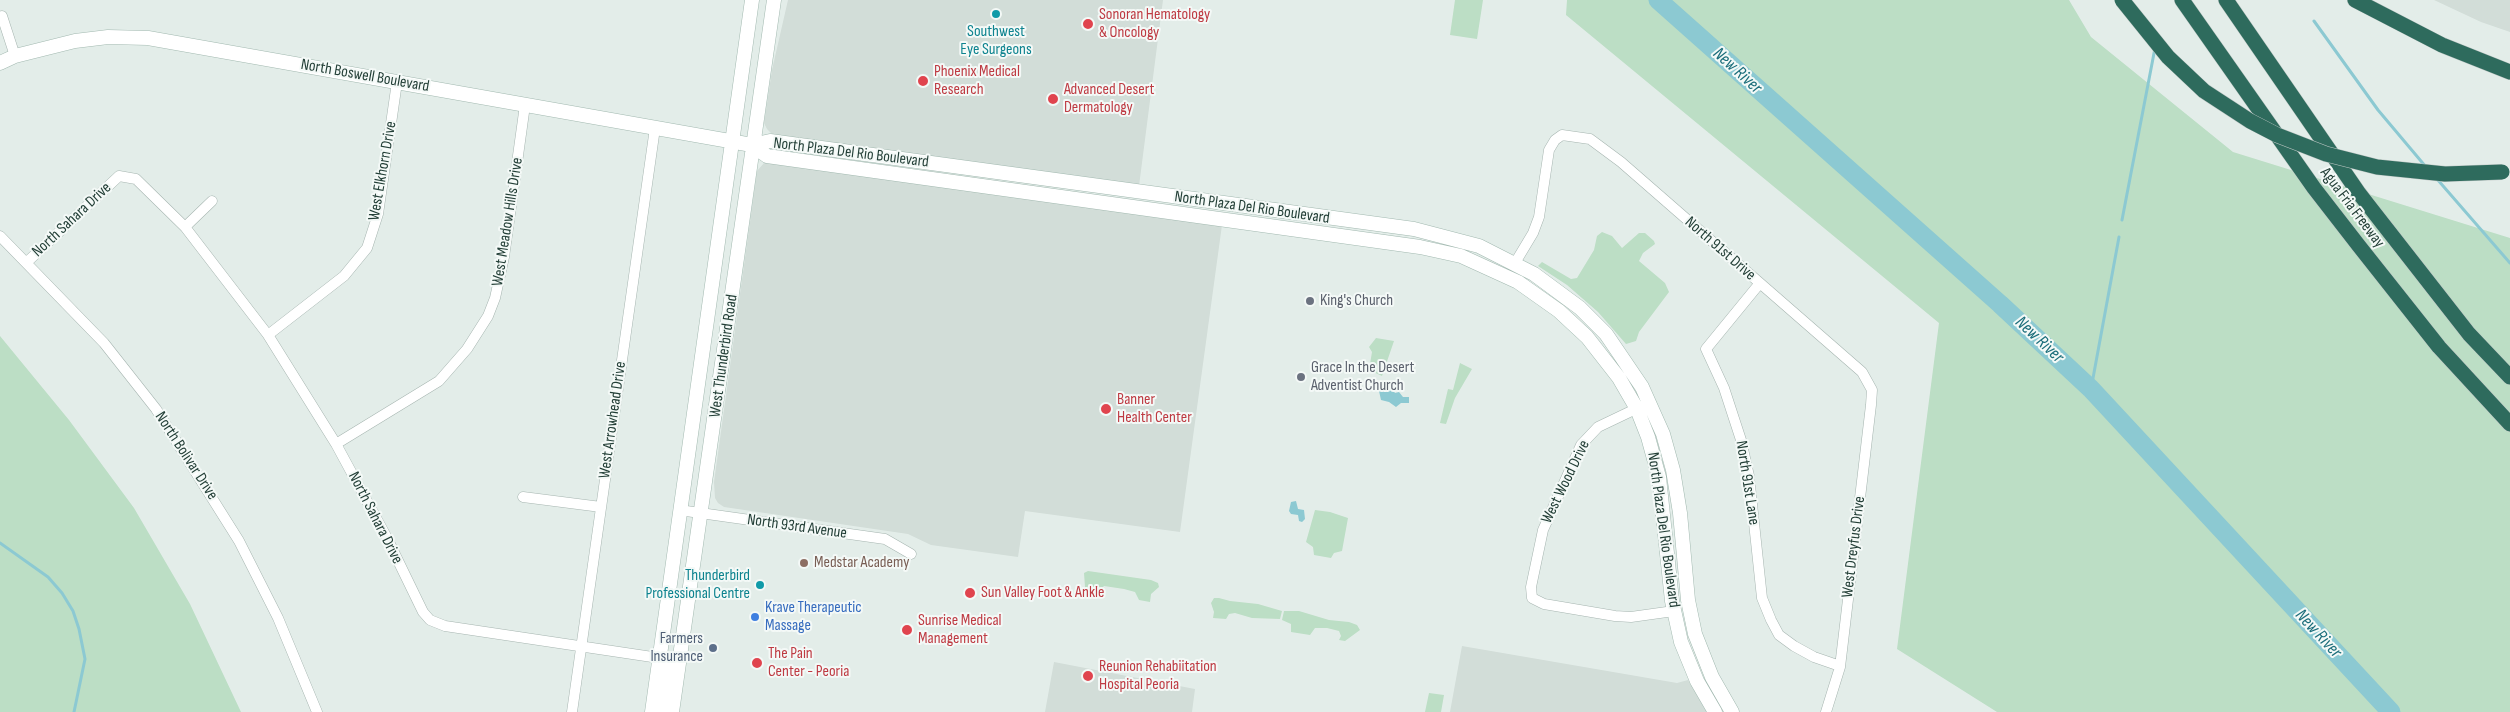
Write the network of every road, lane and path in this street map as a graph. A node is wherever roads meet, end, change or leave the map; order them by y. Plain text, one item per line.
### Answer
1 (752, 0) edge
2 (774, 0) edge
3 (2122, 0) edge
4 (2182, 0) edge
5 (2226, 0) edge
6 (2355, 0) edge
7 (2, 16) dead end
8 (15, 56) junction
9 (0, 63) edge
10 (2510, 72) edge
11 (397, 82) junction
12 (525, 105) junction
13 (655, 128) junction
14 (731, 142) junction
15 (752, 145) junction
16 (876, 155) junction
17 (874, 171) junction
18 (2506, 172) edge
19 (1017, 174) junction
20 (1111, 188) junction
21 (1014, 191) junction
22 (212, 201) dead end
23 (1209, 202) junction
24 (1109, 204) junction
25 (1298, 214) junction
26 (1207, 218) junction
27 (185, 227) junction
28 (1296, 230) junction
29 (0, 236) edge
30 (1466, 242) junction
31 (1461, 256) junction
32 (27, 262) junction
33 (1515, 263) junction
34 (1760, 283) junction
35 (1580, 308) junction
36 (1571, 320) junction
37 (268, 335) junction
38 (2510, 377) edge
39 (1868, 381) joint
40 (1650, 404) junction
41 (1637, 409) junction
42 (2510, 424) edge
43 (336, 444) junction
44 (523, 497) dead end
45 (601, 507) junction
46 (679, 510) junction
47 (702, 514) junction
48 (911, 554) dead end
49 (1674, 610) junction
50 (581, 646) junction
51 (659, 658) junction
52 (1840, 666) junction
53 (1717, 688) junction
54 (1704, 695) junction
55 (318, 712) edge
56 (572, 712) edge
57 (652, 712) edge
58 (665, 712) edge
59 (672, 712) edge
60 (1715, 712) edge
61 (1732, 712) edge
62 (1826, 712) edge

1 - 14 street, West Thunderbird Road
2 - 15 street, West Thunderbird Road
3 - 18 highway, bridge
4 - 42 highway, Agua Fria Freeway
5 - 38 highway, Agua Fria Freeway
6 - 10 highway
7 - 8 street
8 - 9 street, North Boswell Boulevard
8 - 11 street, North Boswell Boulevard
11 - 12 street, North Boswell Boulevard
11 - 37 street, West Elkhorn Drive
12 - 13 street, North Boswell Boulevard
12 - 43 street, West Meadow Hills Drive
13 - 14 street, North Boswell Boulevard
13 - 45 street, West Arrowhead Drive
14 - 15 street, North Plaza Del Rio Boulevard
14 - 46 street, West Thunderbird Road
15 - 16 street, North Plaza Del Rio Boulevard
15 - 17 street, North Plaza Del Rio Boulevard
15 - 47 street, West Thunderbird Road
16 - 17 street
16 - 19 street, North Plaza Del Rio Boulevard
17 - 21 street, North Plaza Del Rio Boulevard
19 - 20 street, North Plaza Del Rio Boulevard
19 - 21 street
20 - 23 street, North Plaza Del Rio Boulevard
20 - 24 street
21 - 24 street, North Plaza Del Rio Boulevard
22 - 27 street
23 - 25 street, North Plaza Del Rio Boulevard
23 - 26 street
24 - 26 street, North Plaza Del Rio Boulevard
25 - 28 street
25 - 30 street, North Plaza Del Rio Boulevard
26 - 28 street, North Plaza Del Rio Boulevard
27 - 32 street, North Sahara Drive
27 - 37 street, North Sahara Drive
28 - 31 street, North Plaza Del Rio Boulevard
29 - 32 street, North Bolivar Drive
30 - 31 street
30 - 33 street, North Plaza Del Rio Boulevard
31 - 36 street, North Plaza Del Rio Boulevard
32 - 55 street, North Bolivar Drive
33 - 34 street, North 91st Drive
33 - 35 street, North Plaza Del Rio Boulevard
34 - 39 street, North 91st Drive
34 - 52 street, North 91st Lane
35 - 36 street
35 - 40 street, North Plaza Del Rio Boulevard
36 - 41 street, North Plaza Del Rio Boulevard
37 - 43 street, North Sahara Drive
39 - 52 street, West Dreyfus Drive
40 - 41 street, West Wood Drive
40 - 53 street, North Plaza Del Rio Boulevard
41 - 49 street, North Plaza Del Rio Boulevard
41 - 49 street, West Wood Drive
43 - 50 street, North Sahara Drive
44 - 45 street
45 - 50 street, West Arrowhead Drive
46 - 47 street, North 93rd Avenue
46 - 51 street, West Thunderbird Road
47 - 48 street, North 93rd Avenue
47 - 59 street, West Thunderbird Road
49 - 54 street, North Plaza Del Rio Boulevard
50 - 51 street, North Sahara Drive
50 - 56 street, West Arrowhead Drive
51 - 57 street, West Thunderbird Road
51 - 58 street
52 - 62 street, West Dreyfus Drive
53 - 54 street
53 - 61 street, North Plaza Del Rio Boulevard
54 - 60 street, North Plaza Del Rio Boulevard

